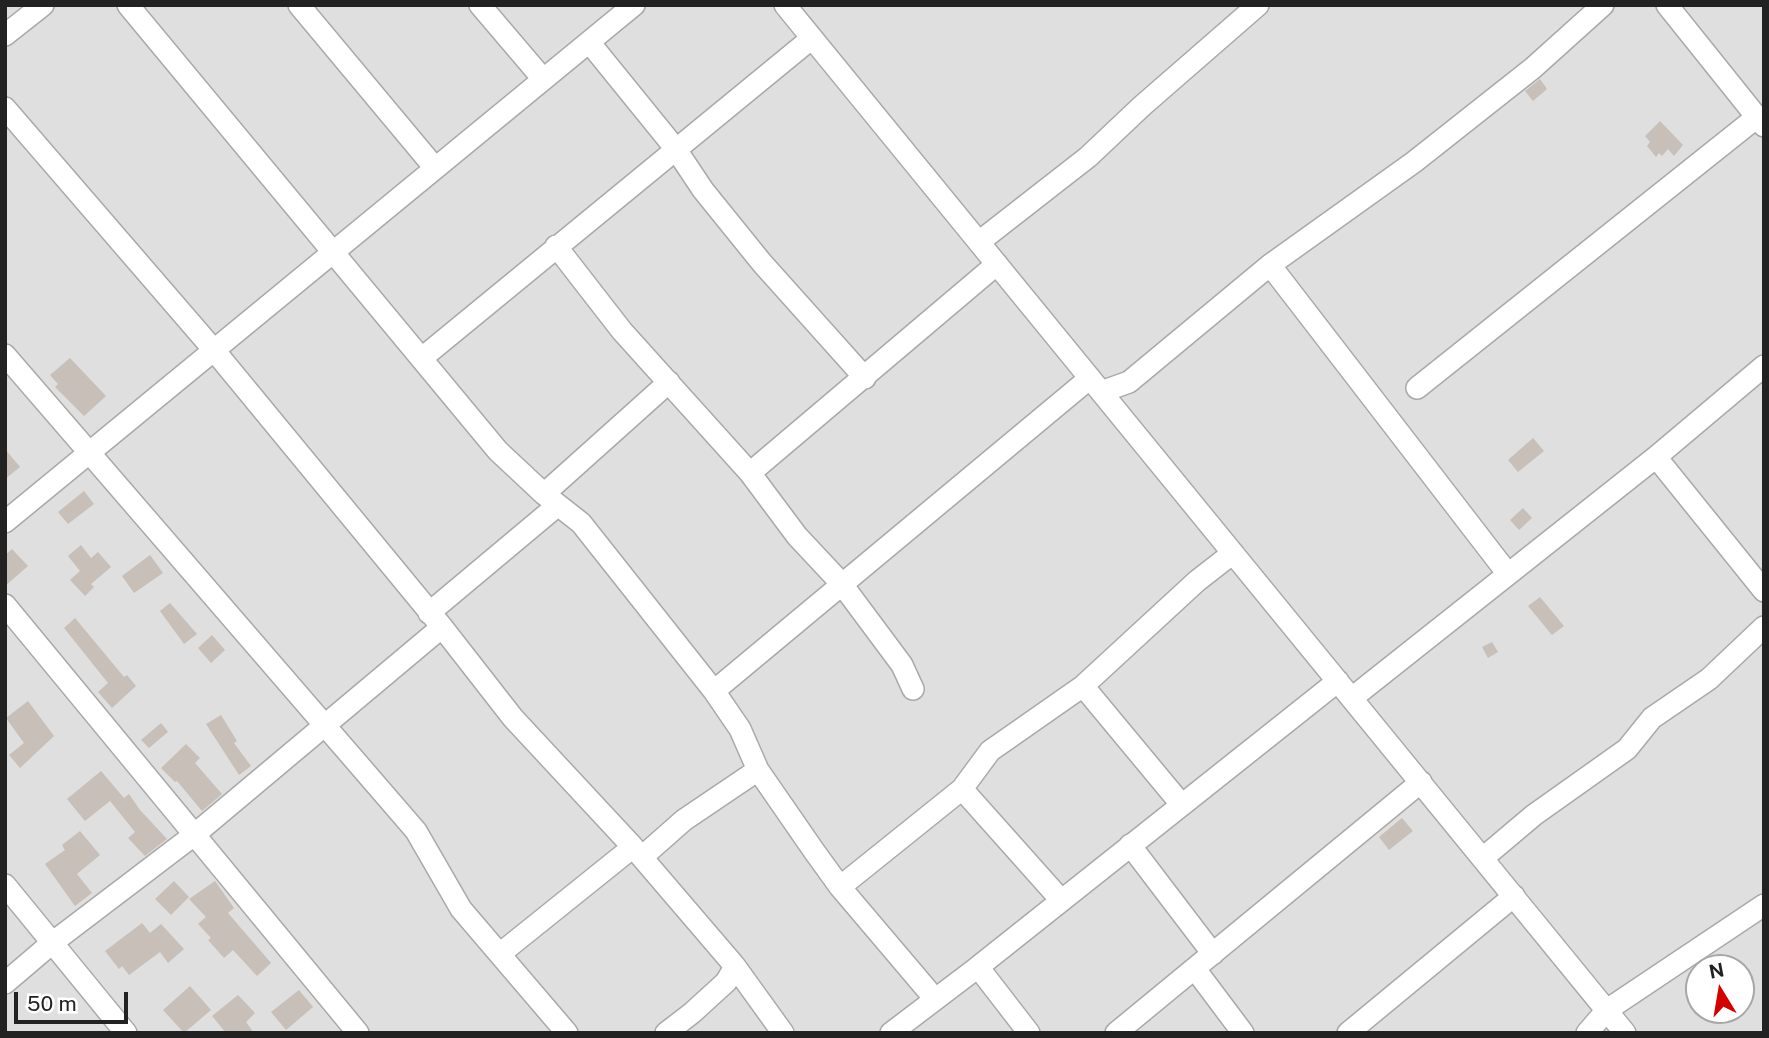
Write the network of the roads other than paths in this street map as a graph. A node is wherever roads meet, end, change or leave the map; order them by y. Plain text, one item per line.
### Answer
1 (43, 5) edge
2 (128, 5) edge
3 (299, 5) edge
4 (481, 5) edge
5 (634, 5) edge
6 (785, 5) edge
7 (1258, 5) edge
8 (1603, 5) edge
9 (1667, 5) edge
10 (5, 35) edge
11 (812, 38) junction
12 (589, 42) junction
13 (543, 79) junction
14 (5, 108) edge
15 (1760, 122) edge
16 (675, 148) junction
17 (435, 168) junction
18 (979, 242) junction
19 (556, 246) junction
20 (333, 251) junction
21 (997, 264) junction
22 (1270, 265) junction
23 (213, 349) junction
24 (5, 355) edge
25 (422, 358) junction
26 (1764, 366) edge
27 (864, 378) junction
28 (1129, 382) junction
29 (669, 383) junction
30 (1096, 385) junction
31 (1417, 388) dead end
32 (1121, 416) junction
33 (88, 453) junction
34 (1656, 457) junction
35 (750, 473) junction
36 (551, 499) junction
37 (5, 522) edge
38 (1233, 553) junction
39 (1508, 574) junction
40 (841, 583) junction
41 (1764, 591) edge
42 (5, 605) edge
43 (436, 620) junction
44 (1764, 627) edge
45 (1083, 686) junction
46 (914, 689) dead end
47 (1345, 690) junction
48 (714, 691) junction
49 (325, 723) junction
50 (758, 770) junction
51 (1421, 782) junction
52 (962, 789) junction
53 (1181, 804) junction
54 (194, 835) junction
55 (1130, 845) junction
56 (637, 852) junction
57 (1483, 858) junction
58 (5, 885) edge
59 (840, 887) junction
60 (1514, 896) junction
61 (1061, 900) junction
62 (1764, 905) edge
63 (52, 943) junction
64 (501, 953) junction
65 (1213, 954) junction
66 (733, 965) junction
67 (978, 967) junction
68 (1195, 969) junction
69 (5, 983) edge
70 (935, 999) junction
71 (1607, 1010) junction
72 (126, 1033) edge
73 (358, 1033) edge
74 (567, 1033) edge
75 (666, 1033) edge
76 (783, 1033) edge
77 (891, 1033) edge
78 (1029, 1033) edge
79 (1116, 1033) edge
80 (1243, 1033) edge
81 (1348, 1033) edge
82 (1587, 1033) edge
83 (1625, 1033) edge

1 - 10 street
2 - 20 street
3 - 17 street
4 - 13 street
5 - 12 street
6 - 11 street
7 - 18 street
8 - 22 street
9 - 15 street
11 - 16 street
11 - 18 street
12 - 13 street
12 - 16 street
13 - 17 street
14 - 23 street
15 - 31 street
16 - 19 street
16 - 27 street
17 - 20 street
18 - 21 street
19 - 25 street
19 - 29 street
20 - 23 street
20 - 25 street
21 - 27 street
21 - 30 street
22 - 28 street
22 - 39 street
23 - 33 street
23 - 43 street
24 - 33 street
25 - 36 street
26 - 34 street
27 - 35 street
28 - 30 street
28 - 32 street
29 - 35 street
29 - 36 street
30 - 32 street
30 - 40 street
32 - 38 street
33 - 37 street
33 - 49 street
34 - 39 street
34 - 41 street
35 - 40 street
36 - 43 street
36 - 48 street
38 - 45 street
38 - 47 street
39 - 47 street
40 - 46 street
40 - 48 street
42 - 54 street
43 - 49 street
43 - 56 street
44 - 57 street
45 - 52 street
45 - 53 street
47 - 51 street
47 - 53 street
48 - 50 street
49 - 54 street
49 - 64 street
50 - 56 street
50 - 59 street
51 - 57 street
51 - 65 street
52 - 59 street
52 - 61 street
53 - 55 street
54 - 63 street
54 - 73 street
55 - 61 street
55 - 65 street
56 - 64 street
56 - 66 street
57 - 60 street
58 - 63 street
59 - 70 street
60 - 71 street
60 - 81 street
61 - 67 street
62 - 71 street
63 - 69 street
63 - 72 street
64 - 74 street
65 - 68 street
66 - 75 street
66 - 76 street
67 - 70 street
67 - 78 street
68 - 79 street
68 - 80 street
70 - 77 street
71 - 82 street
71 - 83 street

